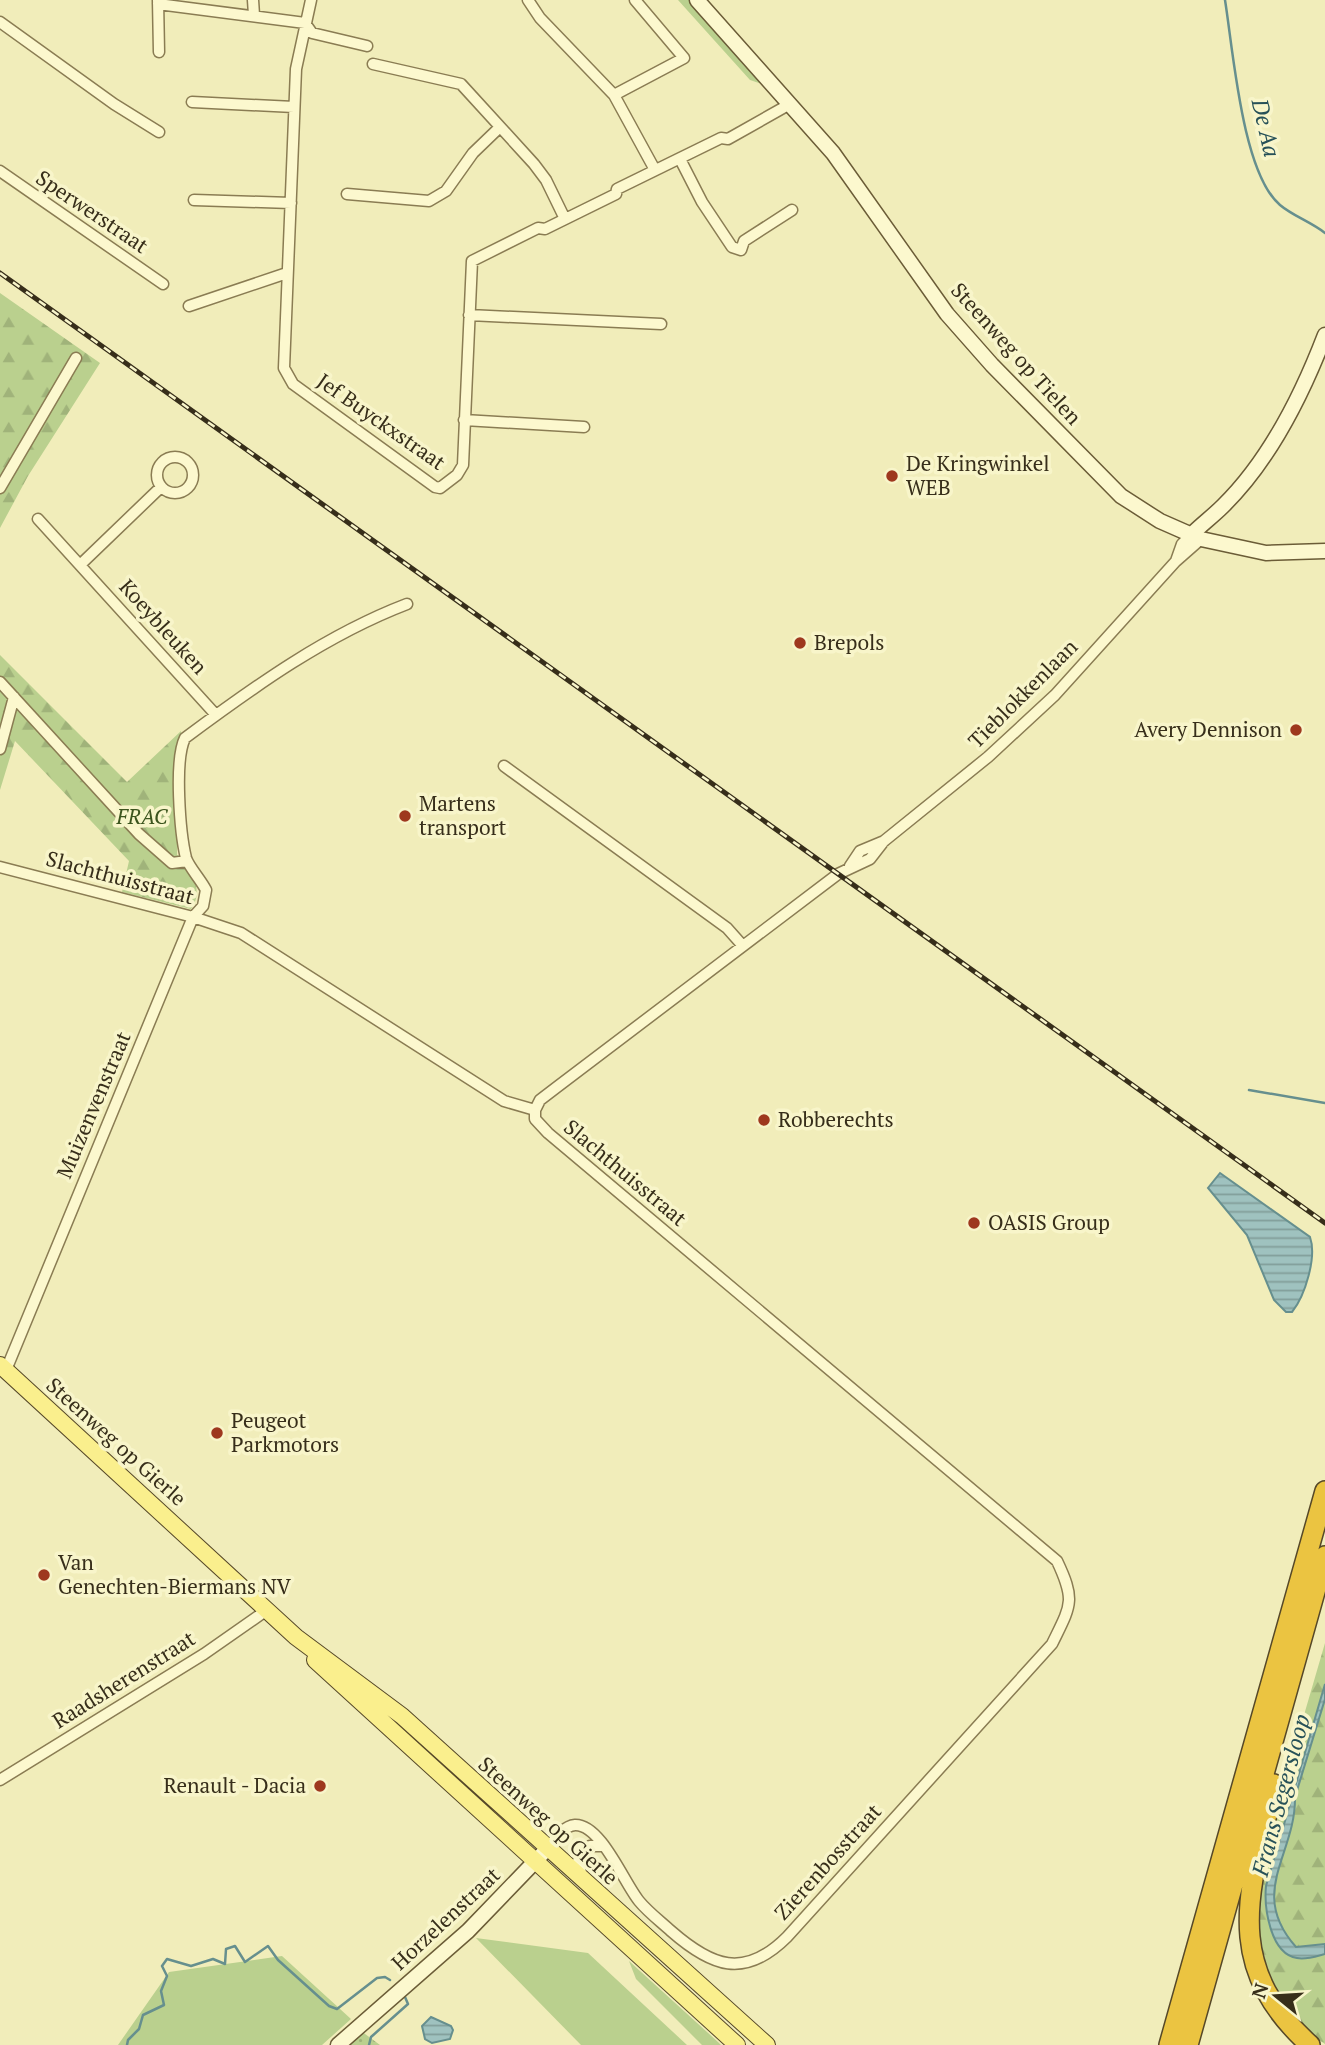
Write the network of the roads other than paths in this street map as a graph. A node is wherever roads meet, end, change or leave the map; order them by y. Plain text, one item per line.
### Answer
1 (253, 0) edge
2 (310, 0) edge
3 (528, 0) edge
4 (635, 0) edge
5 (697, 0) edge
6 (162, 1) edge
7 (254, 15) junction
8 (0, 22) edge
9 (305, 23) junction
10 (367, 46) dead end
11 (159, 52) dead end
12 (373, 64) dead end
13 (614, 95) junction
14 (192, 102) dead end
15 (790, 104) junction
16 (294, 107) junction
17 (500, 127) junction
18 (159, 132) dead end
19 (680, 159) junction
20 (655, 170) junction
21 (0, 171) edge
22 (347, 194) dead end
23 (194, 200) dead end
24 (291, 203) junction
25 (792, 210) dead end
26 (565, 219) junction
27 (287, 273) junction
28 (163, 284) dead end
29 (189, 306) dead end
30 (469, 315) junction
31 (661, 324) dead end
32 (1325, 335) edge
33 (76, 358) dead end
34 (464, 420) junction
35 (584, 427) dead end
36 (161, 487) dead end
37 (0, 488) edge
38 (38, 519) dead end
39 (1196, 537) junction
40 (1325, 551) edge
41 (81, 564) junction
42 (407, 604) dead end
43 (0, 681) edge
44 (15, 697) junction
45 (216, 715) junction
46 (0, 749) edge
47 (504, 765) dead end
48 (187, 861) junction
49 (0, 867) edge
50 (193, 917) junction
51 (743, 946) junction
52 (535, 1111) junction
53 (3, 1367) edge
54 (1325, 1491) edge
55 (1325, 1556) edge
56 (1057, 1560) joint
57 (267, 1610) junction
58 (296, 1637) junction
59 (1278, 1722) junction
60 (0, 1780) edge
61 (603, 1846) junction
62 (547, 1849) junction
63 (535, 1862) junction
64 (583, 1880) junction
65 (338, 2045) edge
66 (737, 2045) edge
67 (767, 2045) edge
68 (1169, 2045) edge
69 (1188, 2045) edge
70 (1310, 2045) edge

1 - 7 street
2 - 9 street, Jef Buyckxstraat
3 - 13 street
4 - 13 street
5 - 15 street, Steenweg op Tielen
6 - 7 street
6 - 11 street
7 - 9 street
8 - 18 street
9 - 10 street
9 - 16 street, Jef Buyckxstraat
12 - 17 street
13 - 20 street
14 - 16 street
15 - 19 street, Jef Buyckxstraat
15 - 39 street, Steenweg op Tielen
16 - 24 street, Jef Buyckxstraat
17 - 22 street
17 - 26 street
19 - 20 street, Jef Buyckxstraat
19 - 25 street
20 - 26 street, Jef Buyckxstraat
21 - 28 street, Sperwerstraat
23 - 24 street
24 - 27 street, Jef Buyckxstraat
26 - 30 street, Jef Buyckxstraat
27 - 29 street
27 - 34 street, Jef Buyckxstraat
30 - 31 street
30 - 34 street, Jef Buyckxstraat
32 - 39 street
33 - 37 street
34 - 35 street
36 - 41 street
38 - 41 street, Koeybleuken
39 - 40 street, Steenweg op Tielen
39 - 51 street, Tieblokkenlaan
41 - 45 street, Koeybleuken
42 - 45 street, Muizenvenstraat
43 - 44 street
44 - 46 street
44 - 48 street
45 - 48 street, Muizenvenstraat
47 - 51 street
48 - 50 street, Muizenvenstraat
49 - 50 street, Slachthuisstraat
50 - 52 street, Slachthuisstraat
50 - 53 street, Muizenvenstraat
51 - 52 street, Tieblokkenlaan
52 - 56 street, Slachthuisstraat
53 - 57 main road, Steenweg op Gierle
54 - 68 highway
55 - 59 highway
56 - 61 street, Zierenbosstraat
57 - 58 main road, Steenweg op Gierle
57 - 60 street, Raadsherenstraat
58 - 62 main road, Steenweg op Gierle
58 - 63 main road, Steenweg op Gierle
59 - 69 highway
59 - 70 highway
61 - 62 street, Zierenbosstraat
61 - 64 street
62 - 63 street, Horzelenstraat
62 - 64 main road, Steenweg op Gierle
63 - 65 street, Horzelenstraat
63 - 66 main road, Steenweg op Gierle
64 - 67 main road, Steenweg op Gierle

